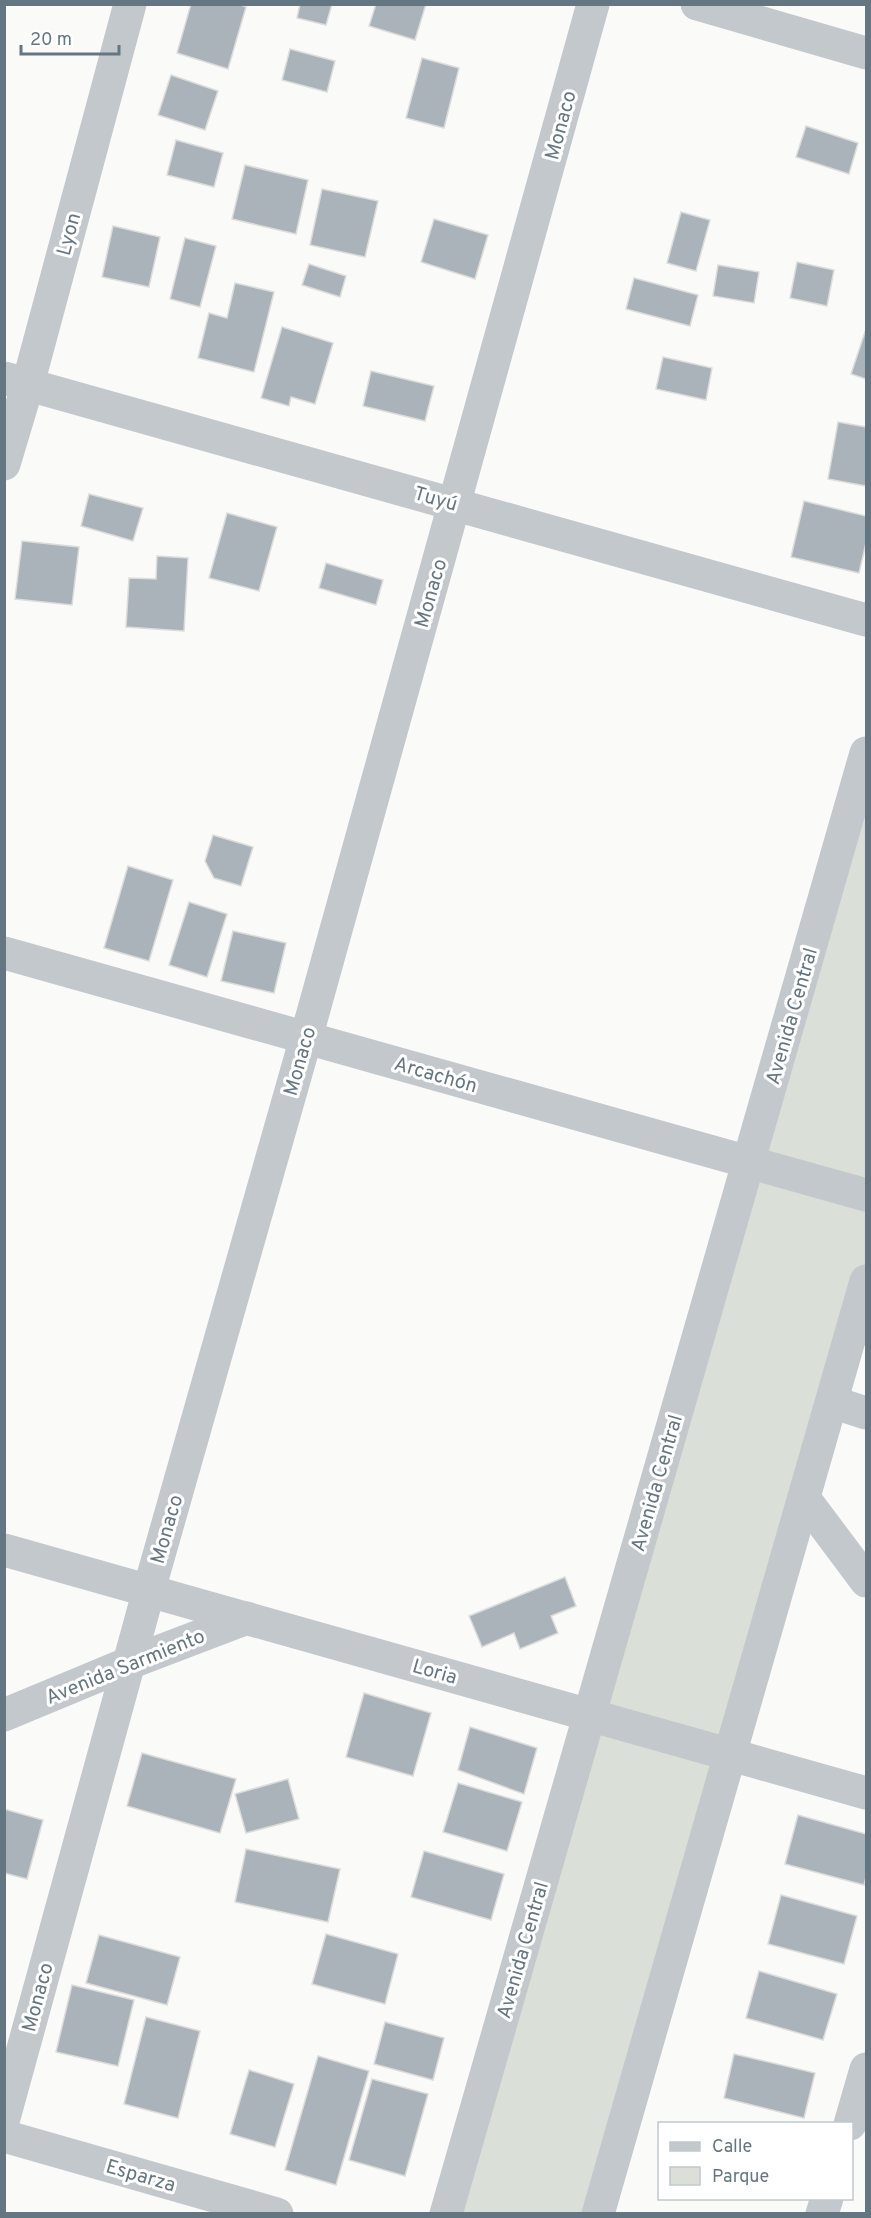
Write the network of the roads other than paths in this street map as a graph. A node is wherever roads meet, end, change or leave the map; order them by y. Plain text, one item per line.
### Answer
1 (130, 4) edge
2 (593, 4) edge
3 (697, 4) edge
4 (867, 53) edge
5 (16, 381) edge
6 (4, 464) edge
7 (455, 504) junction
8 (867, 620) edge
9 (867, 753) edge
10 (4, 954) edge
11 (306, 1038) junction
12 (749, 1162) junction
13 (867, 1195) edge
14 (867, 1281) edge
15 (832, 1402) junction
16 (867, 1413) edge
17 (804, 1498) junction
18 (4, 1550) edge
19 (867, 1581) edge
20 (149, 1590) junction
21 (247, 1618) junction
22 (129, 1663) junction
23 (4, 1715) edge
24 (590, 1715) junction
25 (730, 1755) junction
26 (867, 1793) edge
27 (867, 2068) edge
28 (4, 2118) edge
29 (851, 2122) edge
30 (4, 2136) edge
31 (277, 2214) edge
32 (446, 2214) edge
33 (598, 2214) edge

1 - 5 street, Lyon
2 - 7 street, Monaco
3 - 4 street
5 - 6 street, Lyon
5 - 7 street, Tuyú
7 - 8 street, Tuyú
7 - 11 street, Monaco
9 - 12 street, Avenida Central
10 - 11 street, Arcachón
11 - 12 street, Arcachón
11 - 20 street, Monaco
12 - 13 street, Arcachón
12 - 24 street, Avenida Central
14 - 15 street
15 - 16 street
15 - 17 street
17 - 19 street
17 - 25 street
18 - 20 street, Loria
20 - 21 street, Loria
20 - 22 street, Monaco
21 - 22 street, Avenida Sarmiento
21 - 24 street, Loria
22 - 23 street, Avenida Sarmiento
22 - 28 street, Monaco
24 - 25 street, Loria
24 - 32 street, Avenida Central
25 - 26 street, Loria
25 - 33 street
27 - 29 street
30 - 31 street, Esparza

